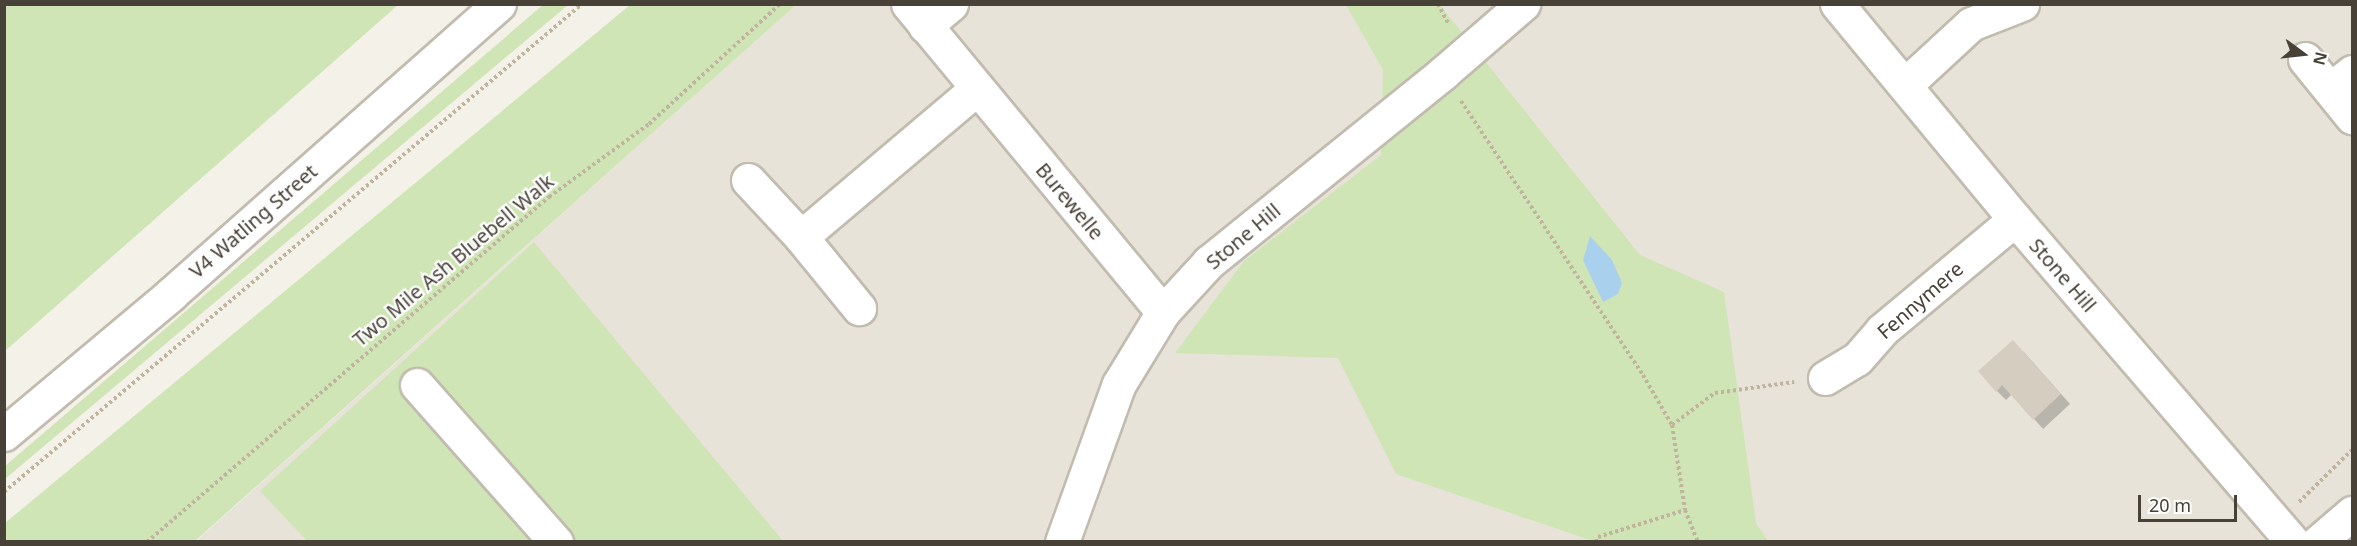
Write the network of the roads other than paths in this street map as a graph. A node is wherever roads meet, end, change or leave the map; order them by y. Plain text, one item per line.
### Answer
1 (499, 4) edge
2 (951, 4) edge
3 (1523, 4) edge
4 (1838, 4) edge
5 (2022, 4) edge
6 (917, 15) edge
7 (2305, 59) dead end
8 (2342, 80) edge
9 (1905, 85) junction
10 (976, 89) junction
11 (2352, 117) edge
12 (748, 180) dead end
13 (2015, 219) junction
14 (801, 237) junction
15 (860, 308) dead end
16 (1163, 312) junction
17 (1825, 378) road end
18 (417, 385) dead end
19 (4, 434) edge
20 (2352, 513) edge
21 (2285, 533) edge
22 (556, 542) edge
23 (1062, 542) edge
24 (2318, 542) edge

1 - 19 street, V4 Watling Street
2 - 6 street, Burewelle
3 - 16 street, Stone Hill
4 - 9 street, Stone Hill
5 - 9 street
6 - 10 street, Burewelle
7 - 8 street
8 - 11 street
9 - 13 street, Stone Hill
10 - 14 street
10 - 16 street, Burewelle
12 - 14 street
13 - 17 street, Fennymere
13 - 21 street, Stone Hill
14 - 15 street
16 - 23 street, Stone Hill
18 - 22 street
20 - 24 street

